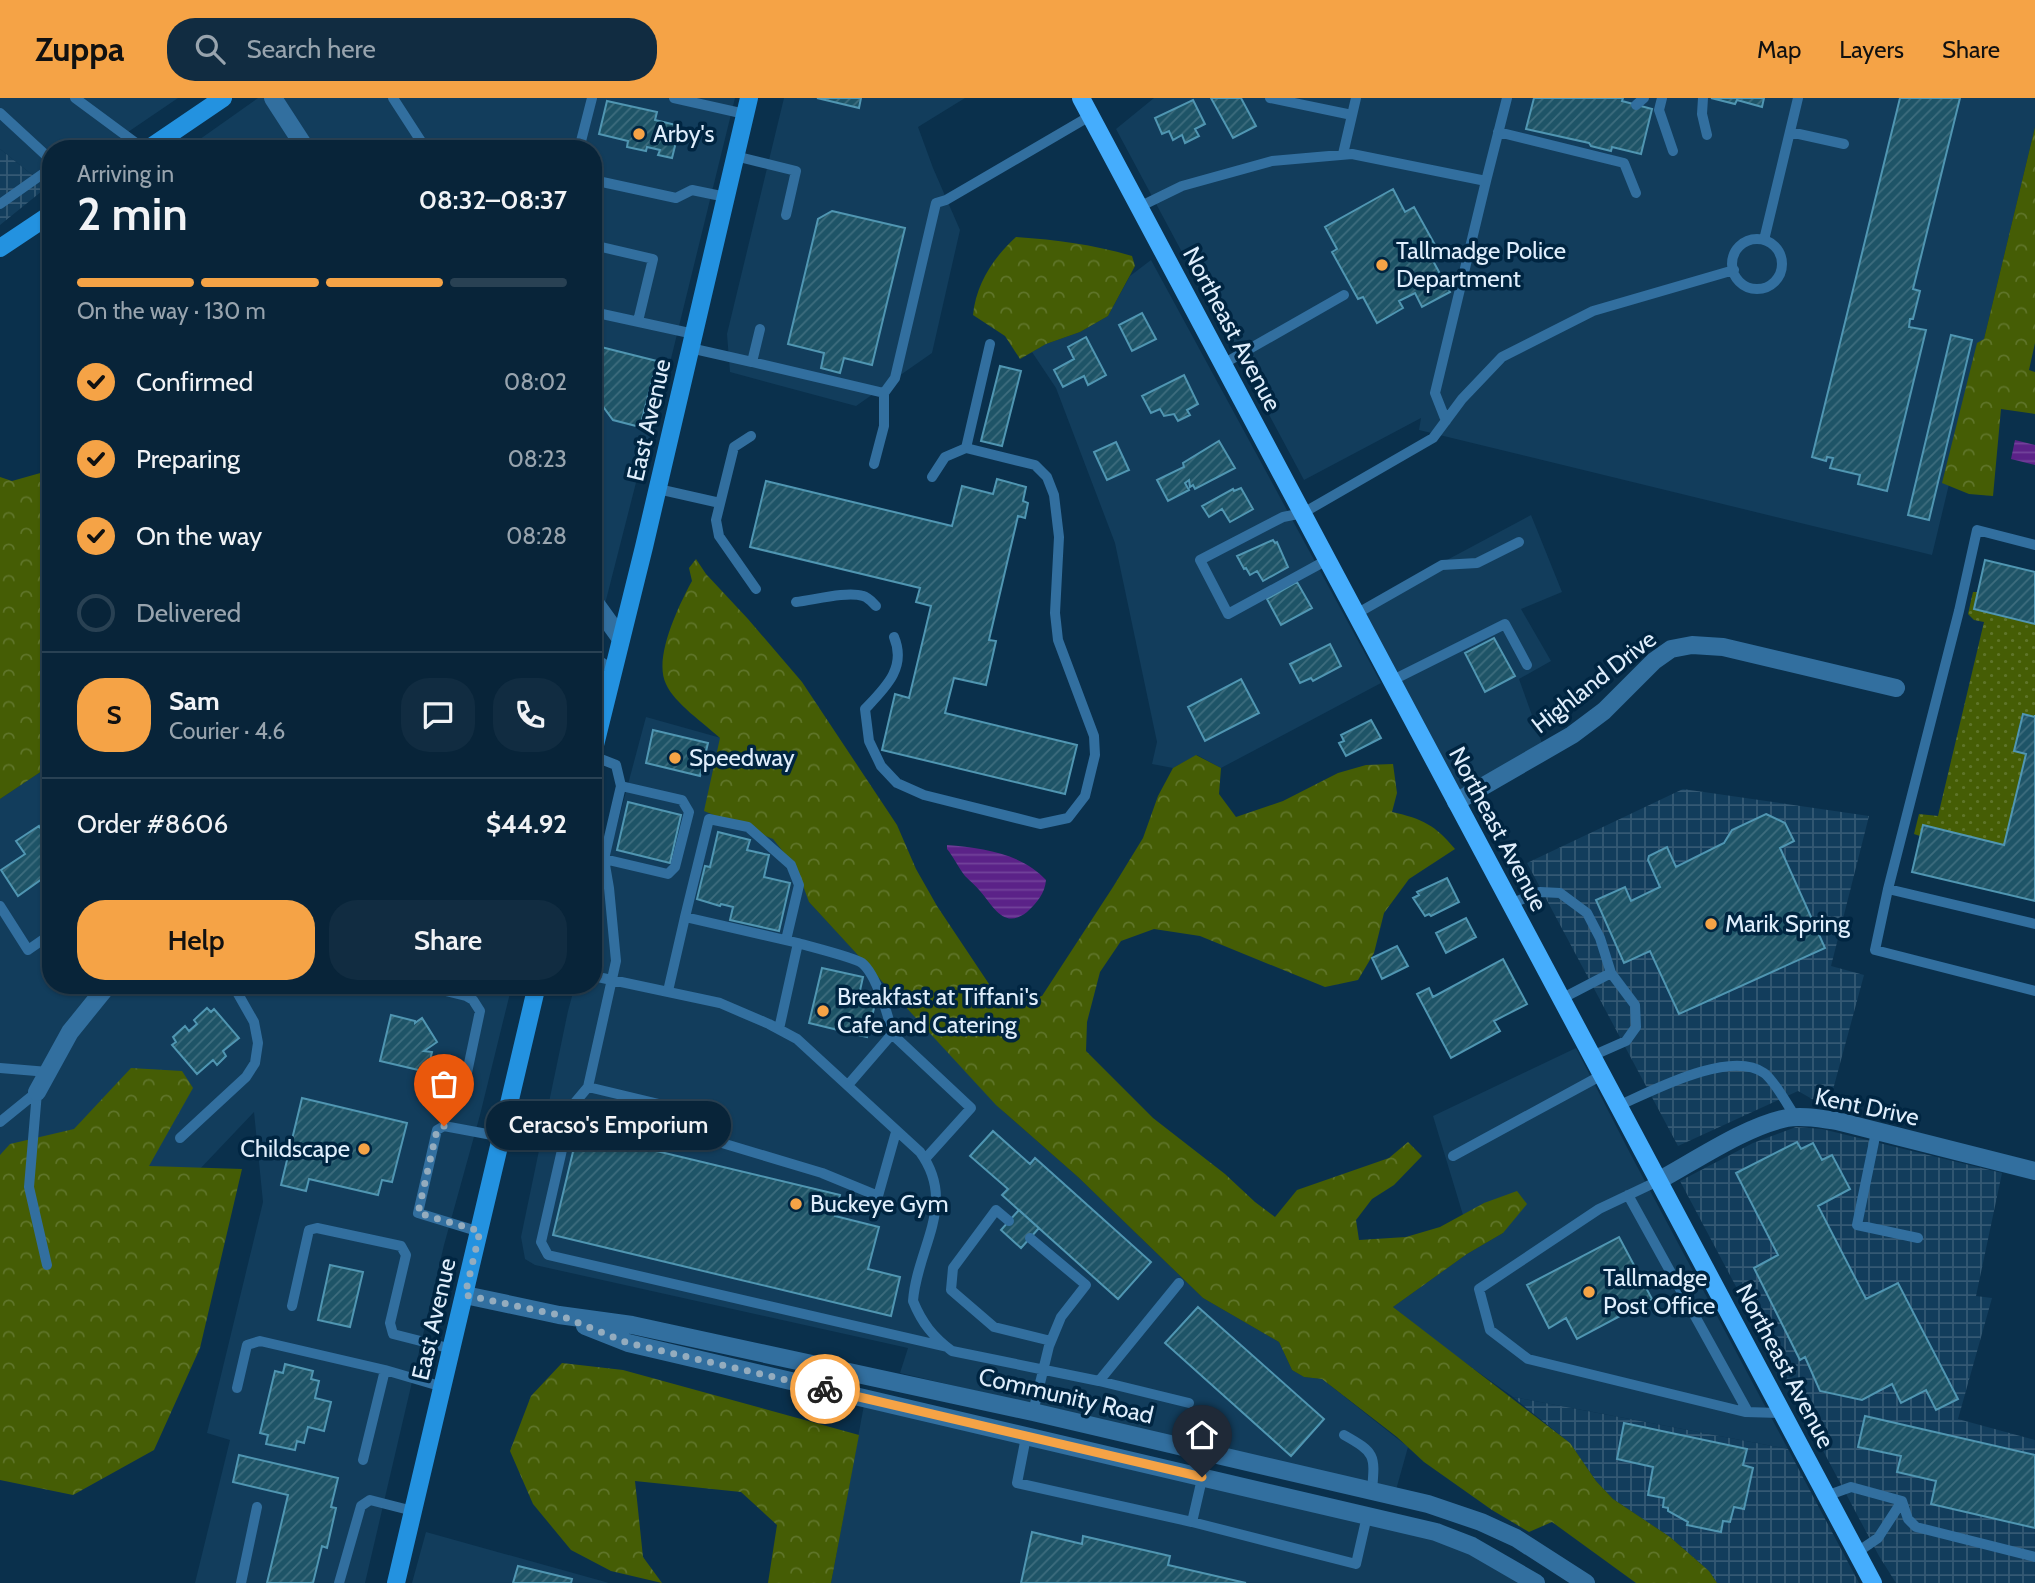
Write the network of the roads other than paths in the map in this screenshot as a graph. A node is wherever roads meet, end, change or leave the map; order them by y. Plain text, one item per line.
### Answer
1 (75, 98) edge
2 (222, 98) edge
3 (273, 98) edge
4 (393, 98) edge
5 (592, 98) edge
6 (674, 98) edge
7 (1081, 98) edge
8 (1270, 98) edge
9 (1356, 98) edge
10 (1507, 98) edge
11 (1662, 98) edge
12 (1703, 98) edge
13 (1798, 98) edge
14 (747, 106) edge
15 (0, 113) edge
16 (1352, 115) junction
17 (1090, 116) junction
18 (1498, 132) junction
19 (1790, 132) junction
20 (1707, 135) dead end
21 (133, 140) edge
22 (159, 140) edge
23 (300, 140) edge
24 (420, 140) edge
25 (581, 140) edge
26 (1844, 144) dead end
27 (1625, 150) dead end
28 (1673, 150) dead end
29 (42, 152) edge
30 (1343, 154) junction
31 (736, 156) junction
32 (1622, 163) junction
33 (42, 174) edge
34 (1486, 181) junction
35 (602, 182) edge
36 (1636, 193) dead end
37 (726, 197) junction
38 (0, 204) edge
39 (1139, 206) junction
40 (786, 215) dead end
41 (42, 220) edge
42 (1764, 240) junction
43 (602, 247) edge
44 (0, 248) edge
45 (1734, 270) junction
46 (1344, 295) dead end
47 (602, 314) edge
48 (638, 321) junction
49 (760, 328) dead end
50 (692, 341) junction
51 (990, 344) dead end
52 (752, 362) junction
53 (1223, 364) junction
54 (884, 393) junction
55 (1446, 421) junction
56 (751, 436) dead end
57 (966, 448) junction
58 (874, 464) dead end
59 (932, 477) dead end
60 (658, 489) junction
61 (720, 503) junction
62 (1303, 513) junction
63 (1519, 542) dead end
64 (2035, 545) edge
65 (1327, 560) junction
66 (756, 589) dead end
67 (796, 602) dead end
68 (876, 606) dead end
69 (602, 613) edge
70 (1356, 614) junction
71 (894, 637) dead end
72 (621, 639) junction
73 (602, 663) edge
74 (1527, 665) dead end
75 (614, 670) junction
76 (1391, 681) junction
77 (1896, 688) dead end
78 (602, 719) edge
79 (602, 759) edge
80 (621, 786) junction
81 (1456, 802) junction
82 (602, 845) edge
83 (602, 859) edge
84 (602, 869) edge
85 (1888, 889) junction
86 (1510, 904) junction
87 (0, 906) edge
88 (685, 917) junction
89 (2035, 924) edge
90 (42, 940) edge
91 (786, 940) junction
92 (798, 943) junction
93 (1611, 973) junction
94 (602, 977) edge
95 (612, 979) junction
96 (668, 991) junction
97 (2035, 991) edge
98 (101, 994) edge
99 (238, 994) edge
100 (458, 994) edge
101 (535, 994) edge
102 (1562, 999) junction
103 (779, 1029) junction
104 (892, 1034) junction
105 (1592, 1056) junction
106 (0, 1068) edge
107 (48, 1072) junction
108 (1602, 1075) junction
109 (848, 1085) junction
110 (464, 1087) dead end
111 (588, 1087) junction
112 (37, 1091) junction
113 (1618, 1105) junction
114 (1796, 1118) junction
115 (0, 1122) edge
116 (896, 1132) junction
117 (1876, 1132) junction
118 (503, 1137) junction
119 (180, 1138) dead end
120 (1454, 1156) dead end
121 (925, 1159) junction
122 (2035, 1171) edge
123 (1658, 1181) junction
124 (1628, 1195) junction
125 (1009, 1221) dead end
126 (480, 1231) junction
127 (1030, 1238) dead end
128 (1918, 1238) dead end
129 (47, 1265) dead end
130 (1179, 1283) dead end
131 (465, 1295) junction
132 (292, 1306) dead end
133 (559, 1315) junction
134 (1051, 1341) junction
135 (947, 1347) junction
136 (452, 1349) junction
137 (385, 1370) junction
138 (1044, 1371) junction
139 (1099, 1381) junction
140 (443, 1387) junction
141 (237, 1388) dead end
142 (1189, 1403) dead end
143 (1033, 1412) junction
144 (1748, 1412) junction
145 (1782, 1413) junction
146 (1344, 1435) dead end
147 (1026, 1437) junction
148 (1208, 1453) junction
149 (363, 1460) dead end
150 (1202, 1477) junction
151 (1373, 1491) junction
152 (1826, 1496) junction
153 (1902, 1501) junction
154 (257, 1507) dead end
155 (413, 1511) junction
156 (1367, 1516) junction
157 (1192, 1522) junction
158 (1857, 1553) junction
159 (2035, 1557) edge
160 (241, 1583) edge
161 (339, 1583) edge
162 (396, 1583) edge
163 (1536, 1583) edge
164 (1586, 1583) edge
165 (1873, 1583) edge

1 - 21 lane
2 - 22 main road
3 - 23 street
4 - 24 lane
5 - 25 lane
6 - 14 lane
7 - 17 main road, Northeast Avenue
8 - 16 lane
9 - 16 lane
10 - 18 lane
11 - 28 lane
12 - 20 lane
13 - 19 lane
14 - 31 main road, East Avenue
15 - 29 lane
16 - 30 lane
17 - 39 main road, Northeast Avenue
17 - 54 lane
18 - 32 lane
18 - 34 lane
19 - 26 lane
19 - 42 lane
27 - 32 lane
30 - 34 lane
30 - 39 lane
31 - 37 main road, East Avenue
31 - 40 lane
32 - 36 lane
33 - 38 lane
34 - 55 lane
35 - 37 lane
37 - 50 main road, East Avenue
39 - 53 main road, Northeast Avenue
41 - 44 main road
42 - 45 lane
42 - 45 lane
43 - 48 lane
45 - 55 lane
46 - 53 lane
47 - 48 lane
48 - 50 lane
49 - 52 lane
50 - 52 lane
50 - 60 main road, East Avenue
51 - 57 lane
52 - 54 lane
53 - 62 main road, Northeast Avenue
54 - 58 lane
55 - 62 lane
56 - 61 lane
57 - 59 lane
57 - 71 lane
60 - 61 lane
60 - 72 main road, East Avenue
61 - 66 lane
62 - 65 main road, Northeast Avenue
62 - 65 lane
63 - 70 lane
64 - 85 lane
65 - 70 main road, Northeast Avenue
67 - 68 lane
69 - 72 street
70 - 76 main road, Northeast Avenue
72 - 75 main road, East Avenue
73 - 75 lane
74 - 76 lane
75 - 78 main road, East Avenue
76 - 81 main road, Northeast Avenue
77 - 81 street, Highland Drive
79 - 80 lane
80 - 82 lane
80 - 83 lane
81 - 86 main road, Northeast Avenue
84 - 95 lane
85 - 89 lane
85 - 97 lane
86 - 93 lane
86 - 102 main road, Northeast Avenue
87 - 90 lane
88 - 91 lane
88 - 91 lane
88 - 96 lane
91 - 92 lane
92 - 103 lane
92 - 104 lane
93 - 102 lane
93 - 105 lane
94 - 95 lane
95 - 96 lane
95 - 111 lane
96 - 103 lane
98 - 107 street
99 - 119 lane
100 - 110 lane
101 - 118 main road, East Avenue
102 - 105 main road, Northeast Avenue
103 - 109 lane
104 - 109 lane
104 - 121 lane
105 - 108 main road, Northeast Avenue
106 - 107 lane
107 - 112 street
108 - 113 main road, Northeast Avenue
108 - 120 lane
109 - 116 lane
111 - 116 lane
111 - 135 lane
112 - 115 lane
112 - 129 lane
113 - 114 lane
113 - 123 main road, Northeast Avenue
114 - 117 street, Kent Drive
114 - 123 street, Kent Drive
116 - 121 lane
117 - 122 street, Kent Drive
117 - 128 lane
118 - 126 main road, East Avenue
118 - 126 lane
121 - 135 lane
123 - 124 lane
123 - 145 main road, Northeast Avenue
124 - 144 lane
124 - 144 lane
125 - 134 lane
126 - 131 main road, East Avenue
127 - 134 lane
130 - 139 lane
131 - 133 street, Community Road
131 - 136 main road, East Avenue
132 - 136 lane
133 - 143 street, Community Road
133 - 147 street, Community Road
134 - 138 lane
135 - 138 lane
136 - 140 main road, East Avenue
137 - 140 lane
137 - 141 lane
137 - 149 lane
138 - 139 lane
138 - 143 lane
139 - 142 lane
140 - 155 main road, East Avenue
143 - 147 street
143 - 148 street, Community Road
144 - 145 lane
145 - 152 main road, Northeast Avenue
146 - 151 lane
147 - 150 street, Community Road
147 - 157 lane
148 - 150 lane
148 - 151 street, Community Road
150 - 156 street, Community Road
150 - 157 lane
151 - 156 street
151 - 164 street, Community Road
152 - 153 lane
152 - 158 main road, Northeast Avenue
153 - 158 lane
153 - 159 lane
154 - 160 lane
155 - 161 lane
155 - 162 main road, East Avenue
156 - 157 lane
156 - 163 street, Community Road
158 - 165 main road, Northeast Avenue

